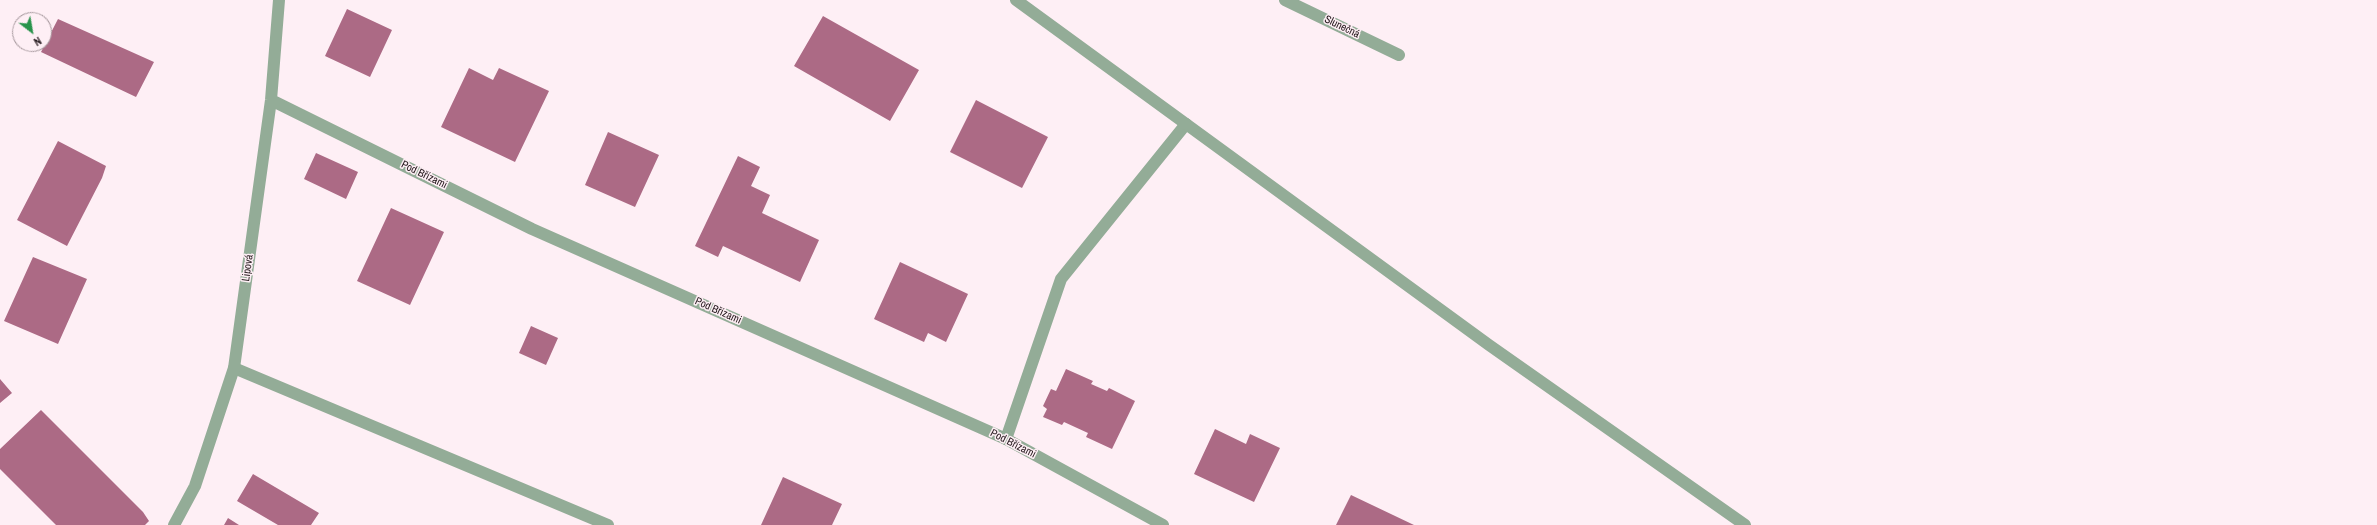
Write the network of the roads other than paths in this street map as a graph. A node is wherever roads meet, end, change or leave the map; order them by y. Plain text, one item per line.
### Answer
1 (279, 0) edge
2 (1016, 0) edge
3 (1285, 0) edge
4 (1399, 55) dead end
5 (271, 100) junction
6 (1186, 124) junction
7 (234, 368) junction
8 (1006, 439) junction
9 (174, 525) edge
10 (608, 525) edge
11 (1163, 525) edge
12 (1745, 525) edge

1 - 5 street, Lipová
2 - 6 street
3 - 4 street, Slunečná
5 - 7 street, Lipová
5 - 8 street, Pod Břízami
6 - 8 street
6 - 12 street
7 - 9 street, Lipová
7 - 10 street
8 - 11 street, Pod Břízami

